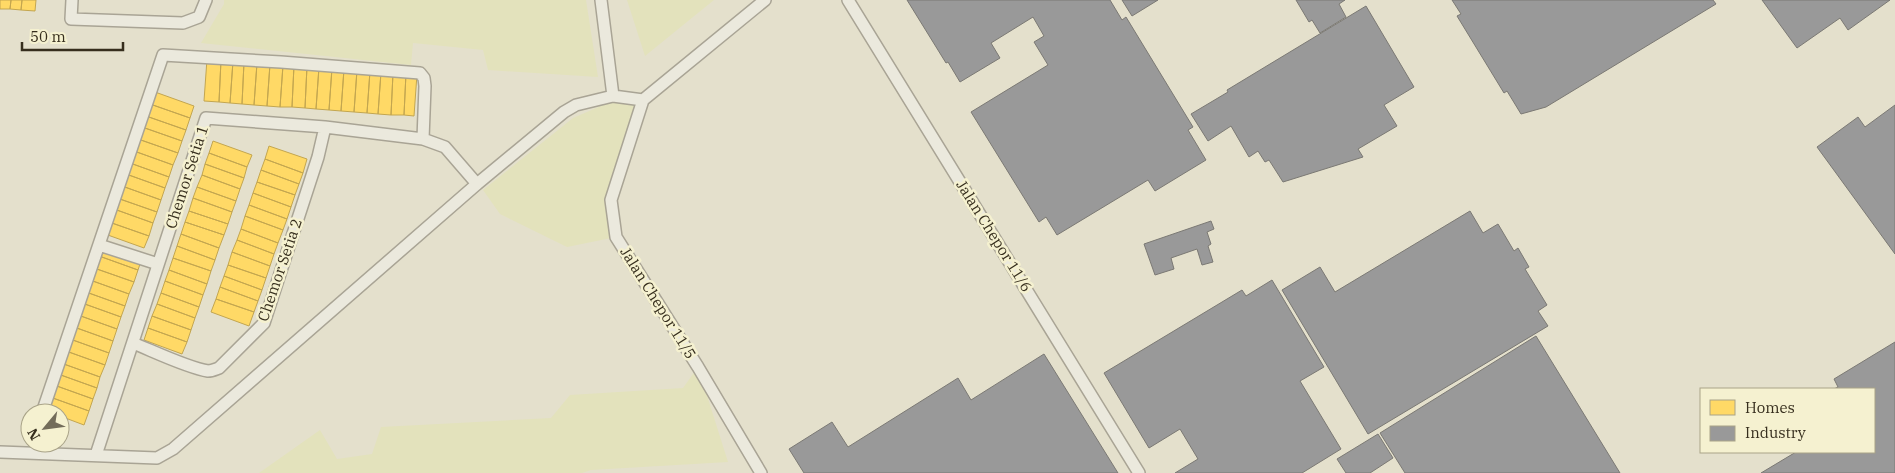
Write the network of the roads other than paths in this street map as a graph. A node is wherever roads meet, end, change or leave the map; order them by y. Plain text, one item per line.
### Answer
1 (72, 0) edge
2 (206, 0) edge
3 (601, 0) edge
4 (765, 0) edge
5 (848, 0) edge
6 (613, 96) junction
7 (642, 100) junction
8 (325, 127) junction
9 (423, 139) junction
10 (477, 184) junction
11 (99, 245) junction
12 (158, 264) junction
13 (133, 343) junction
14 (45, 403) edge
15 (20, 449) edge
16 (0, 452) edge
17 (70, 452) edge
18 (96, 455) junction
19 (761, 473) edge
20 (1140, 473) edge

1 - 2 street
3 - 6 street
4 - 7 street
5 - 20 street, Jalan Chepor 11/6
6 - 7 street
6 - 10 street
7 - 19 street, Jalan Chepor 11/5
8 - 9 street, Chemor Setia 1
8 - 12 street, Chemor Setia 1
8 - 13 street, Chemor Setia 2
9 - 10 street, Chemor Setia 1
9 - 11 street
10 - 18 street
11 - 12 street
11 - 14 street
12 - 13 street, Chemor Setia 1
13 - 18 street, Chemor Setia 1
15 - 16 street
17 - 18 street

